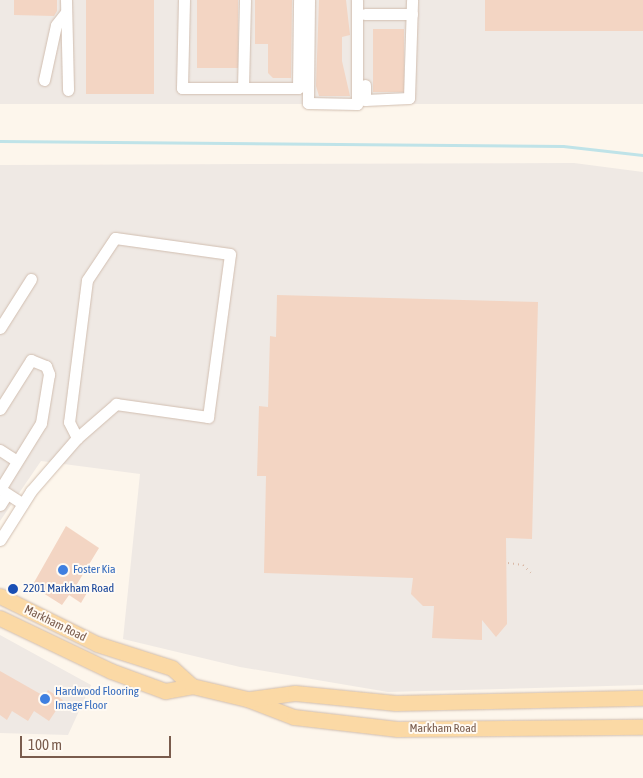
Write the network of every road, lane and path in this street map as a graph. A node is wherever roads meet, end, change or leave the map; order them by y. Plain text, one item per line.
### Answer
1 (66, 0) edge
2 (184, 0) edge
3 (245, 0) edge
4 (299, 0) edge
5 (309, 0) edge
6 (357, 0) edge
7 (365, 0) edge
8 (412, 0) edge
9 (66, 12) junction
10 (365, 14) junction
11 (412, 14) junction
12 (44, 80) dead end
13 (243, 88) junction
14 (68, 90) dead end
15 (30, 279) dead end
16 (0, 328) edge
17 (0, 409) edge
18 (77, 438) junction
19 (0, 450) edge
20 (17, 461) junction
21 (2, 491) edge
22 (22, 504) junction
23 (0, 505) edge
24 (0, 540) edge
25 (508, 563) dead end
26 (531, 573) dead end
27 (0, 596) edge
28 (0, 618) edge
29 (192, 686) junction
30 (643, 698) edge
31 (247, 699) junction
32 (643, 727) edge

1 - 9 lane
2 - 13 lane
3 - 13 lane
4 - 13 lane
5 - 6 lane
7 - 10 lane
8 - 11 lane
9 - 12 lane
9 - 14 lane
10 - 11 lane
10 - 11 lane
15 - 16 lane
17 - 20 lane
18 - 18 lane
18 - 22 lane
19 - 20 lane
20 - 21 lane
21 - 22 lane
21 - 23 lane
22 - 24 lane
25 - 26 path
27 - 29 main road, Markham Road
28 - 29 main road, Markham Road
29 - 31 main road, Markham Road
30 - 31 main road, Markham Road
31 - 32 main road, Markham Road

